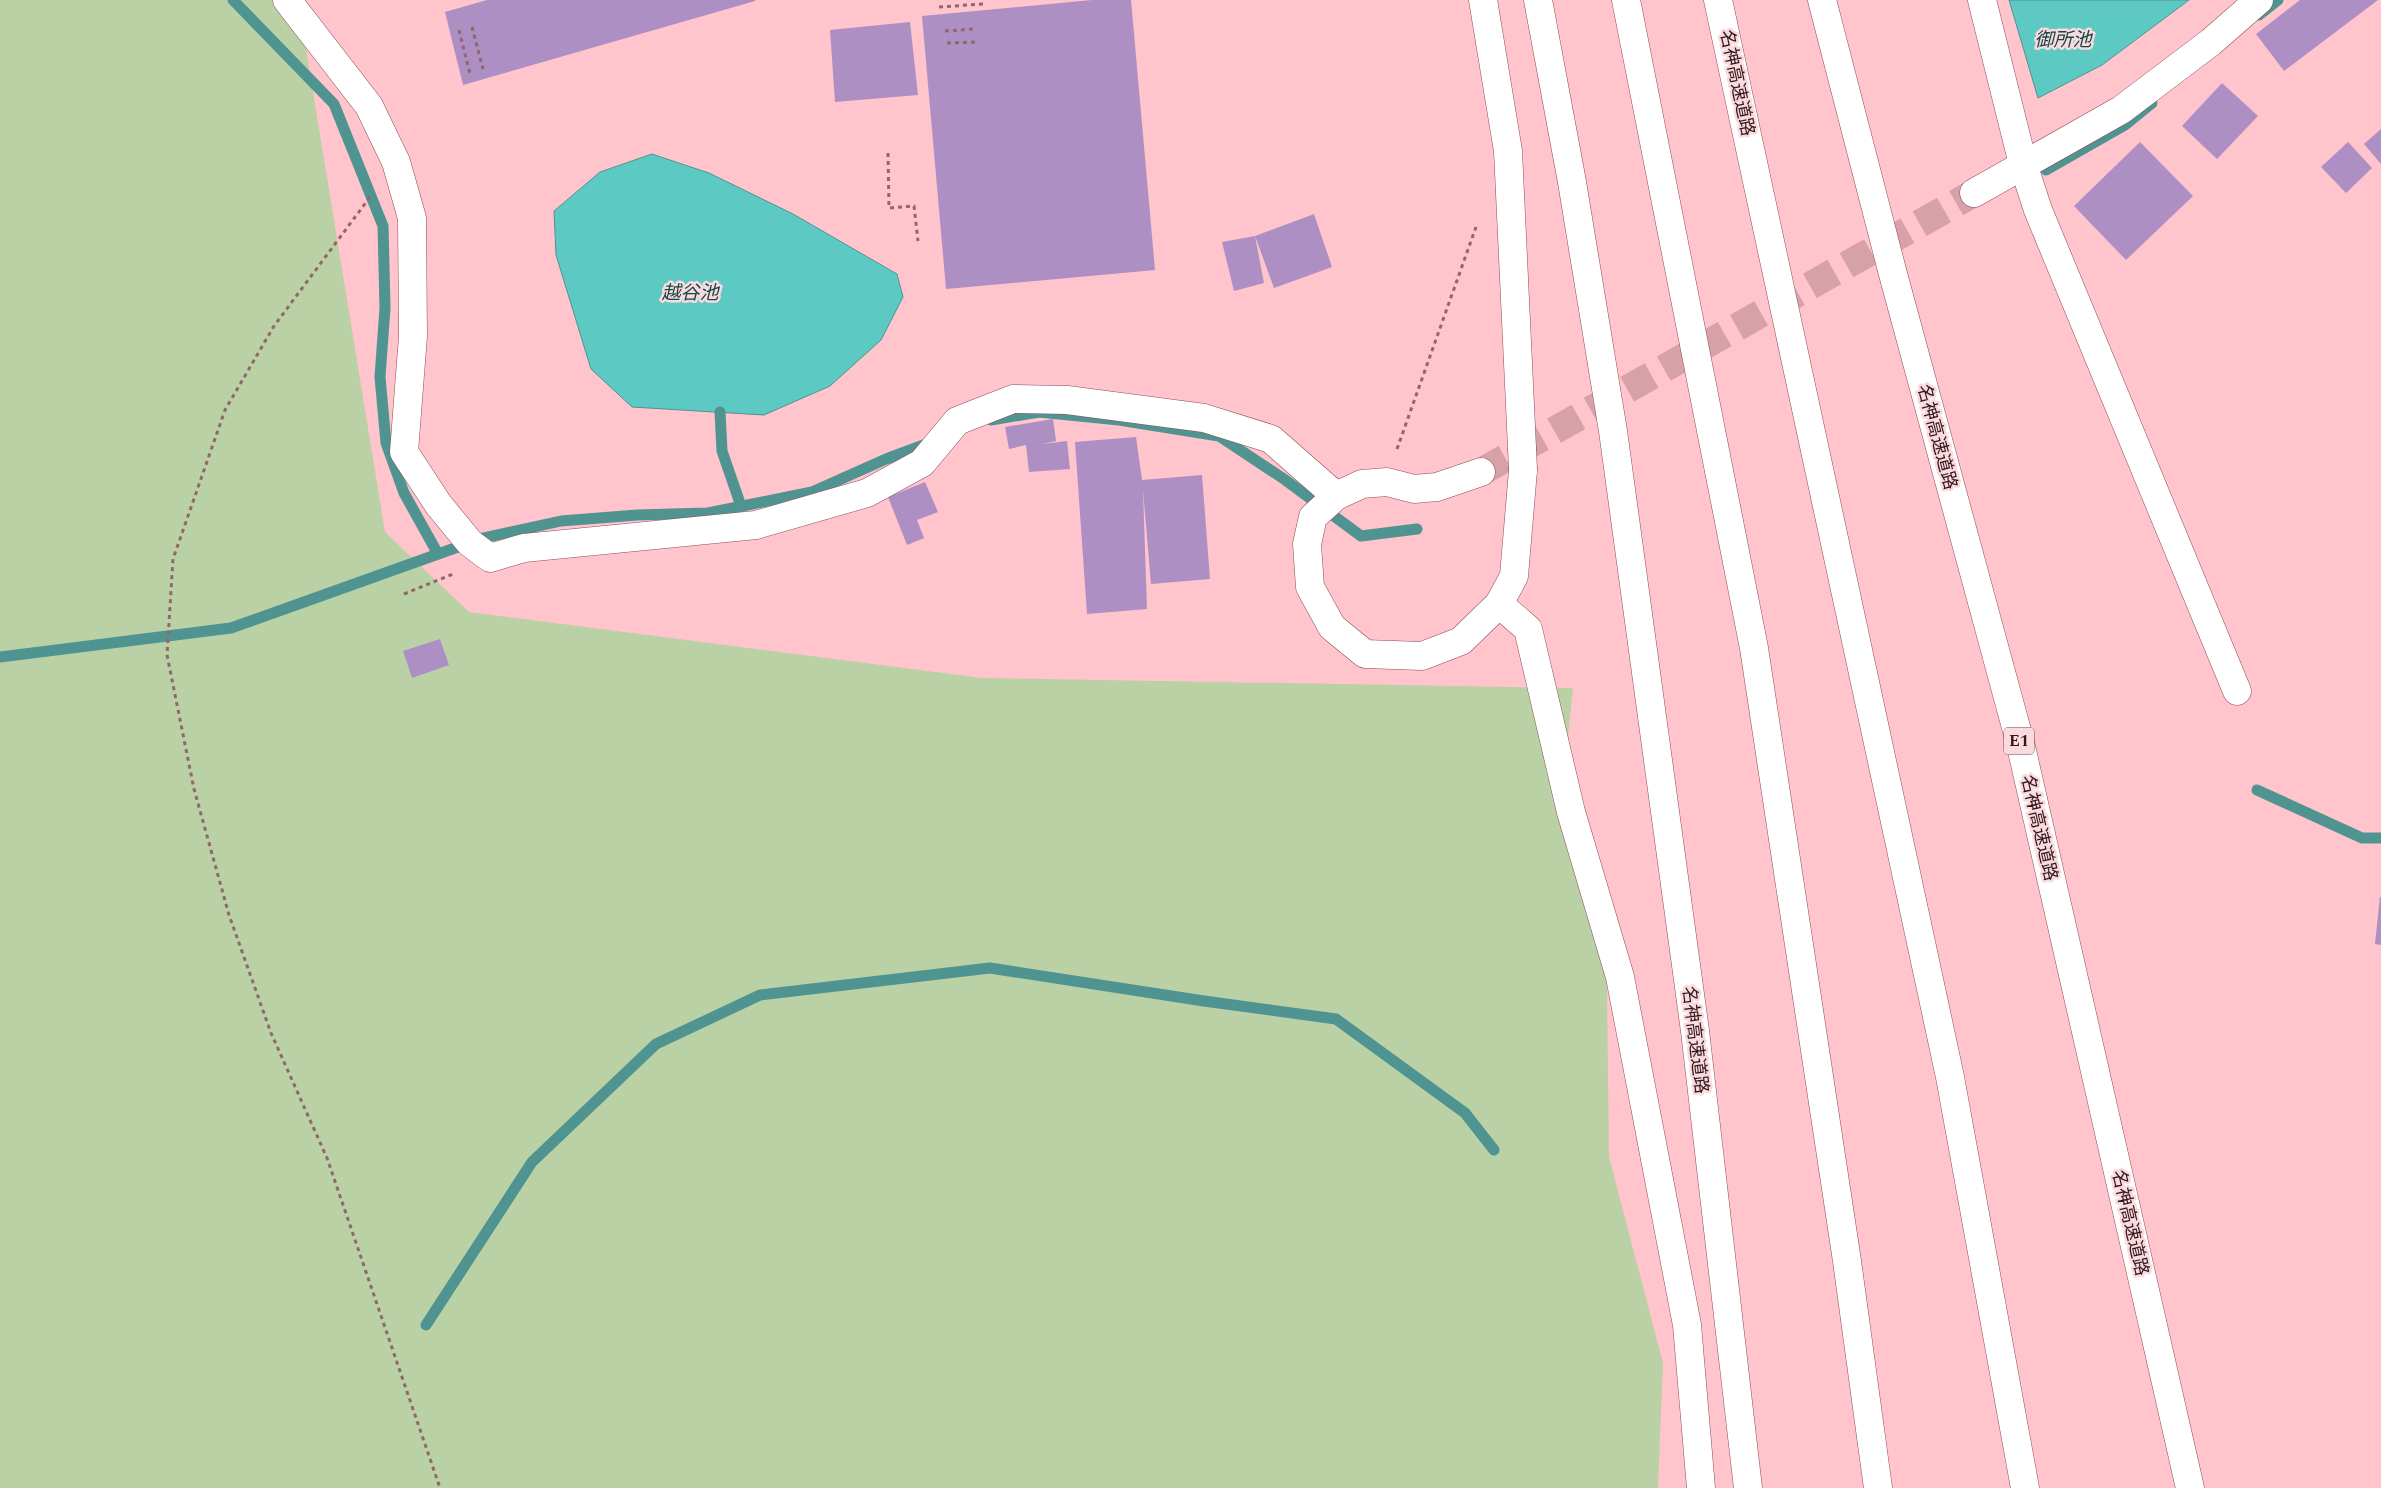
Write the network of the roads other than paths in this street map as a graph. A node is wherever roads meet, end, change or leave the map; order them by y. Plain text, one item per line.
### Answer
1 (287, 0) edge
2 (1483, 0) edge
3 (1538, 0) edge
4 (1626, 0) edge
5 (1718, 0) edge
6 (1822, 0) edge
7 (1982, 0) edge
8 (2259, 0) edge
9 (2024, 166) junction
10 (1974, 193) tunnel mouth
11 (1481, 472) tunnel mouth
12 (1334, 497) junction
13 (1499, 604) junction
14 (2237, 691) dead end
15 (1701, 1488) edge
16 (1748, 1488) edge
17 (1878, 1488) edge
18 (2025, 1488) edge
19 (2190, 1488) edge

1 - 12 main road
2 - 13 main road
3 - 16 main road, 名神高速道路
4 - 17 main road
5 - 18 main road, 名神高速道路
6 - 19 main road, 名神高速道路 / E1
7 - 9 main road
8 - 9 main road
9 - 10 main road
9 - 14 main road
11 - 12 main road
12 - 13 main road
13 - 15 main road

